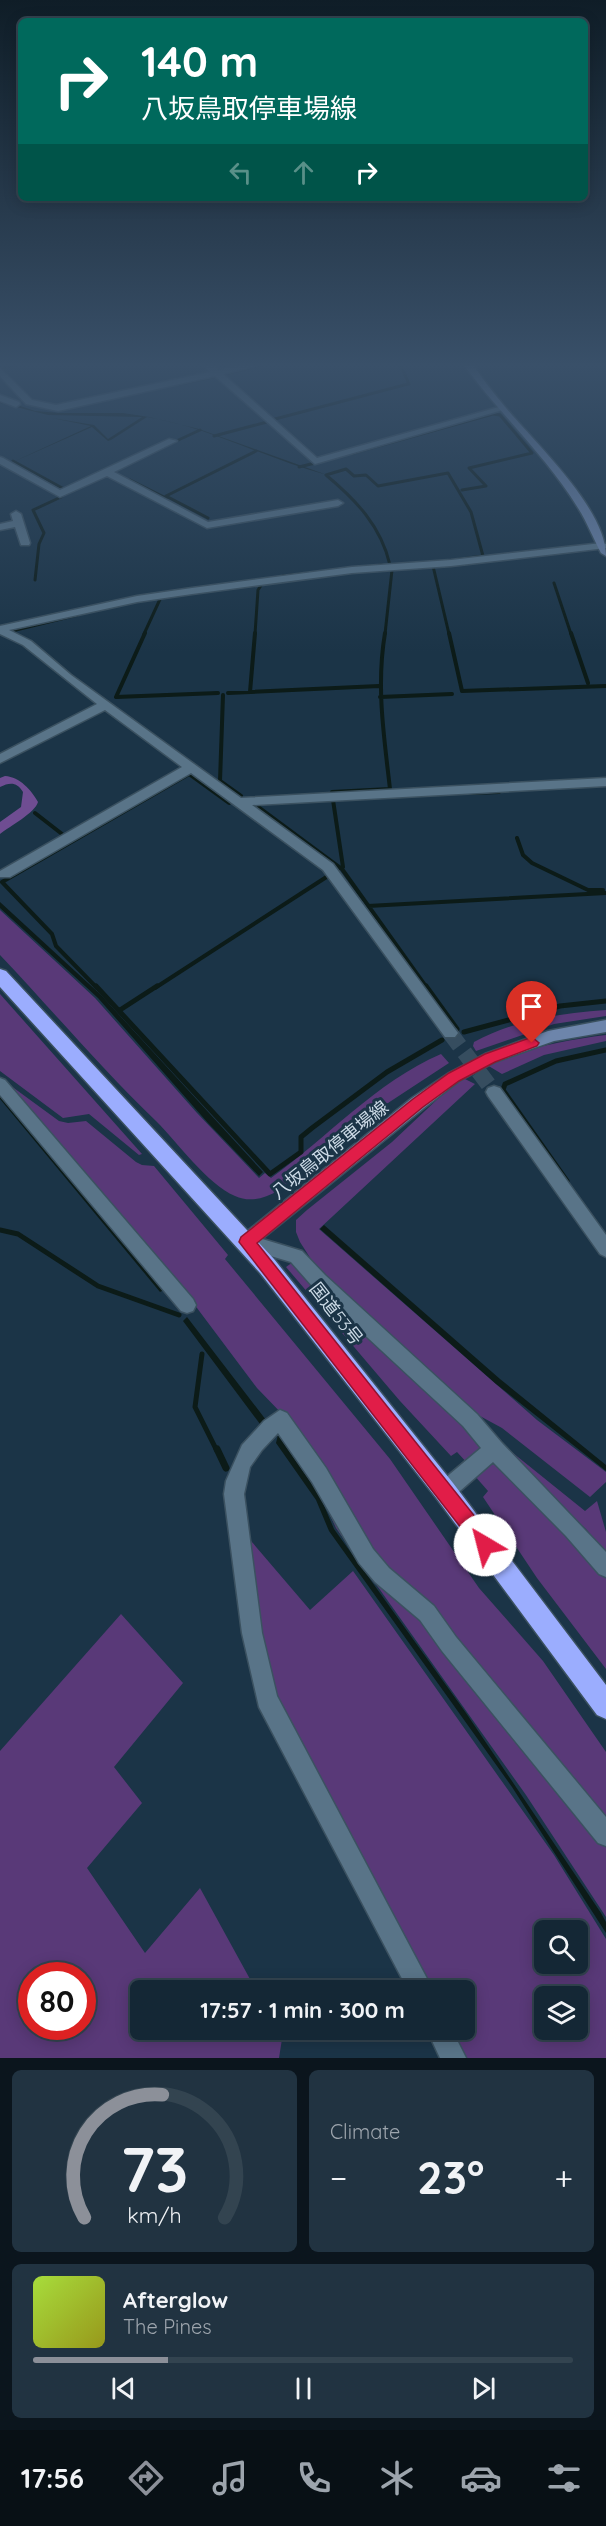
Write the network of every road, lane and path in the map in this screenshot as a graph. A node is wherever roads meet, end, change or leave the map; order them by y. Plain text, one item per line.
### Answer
1 (0, 460) edge
2 (132, 460) edge
3 (546, 460) edge
4 (107, 472) junction
5 (339, 503) dead end
6 (0, 527) edge
7 (25, 543) dead end
8 (604, 550) edge
9 (0, 629) edge
10 (106, 704) junction
11 (0, 759) edge
12 (190, 768) junction
13 (606, 782) edge
14 (238, 802) junction
15 (5, 874) dead end
16 (0, 976) edge
17 (606, 1026) edge
18 (450, 1033) tunnel mouth
19 (0, 1084) edge
20 (494, 1092) tunnel mouth
21 (246, 1242) junction
22 (606, 1248) edge
23 (187, 1305) dead end
24 (494, 1449) junction
25 (445, 1491) junction
26 (606, 1567) edge
27 (606, 1706) edge
28 (606, 1835) edge
29 (416, 1980) edge
30 (444, 2040) edge
31 (453, 2058) edge

1 - 4 street
2 - 4 street
3 - 8 main road
4 - 5 street
6 - 7 street
8 - 9 street
9 - 10 street
10 - 11 street
10 - 12 street
12 - 14 street
12 - 15 street
13 - 14 street
14 - 18 street
16 - 21 highway, 国道53号
17 - 21 main road, 八坂鳥取停車場線
19 - 23 street
20 - 22 street
21 - 24 street
21 - 25 highway, 国道53号
24 - 25 street
24 - 26 street
25 - 27 highway, 国道53号
28 - 29 street
30 - 31 street

